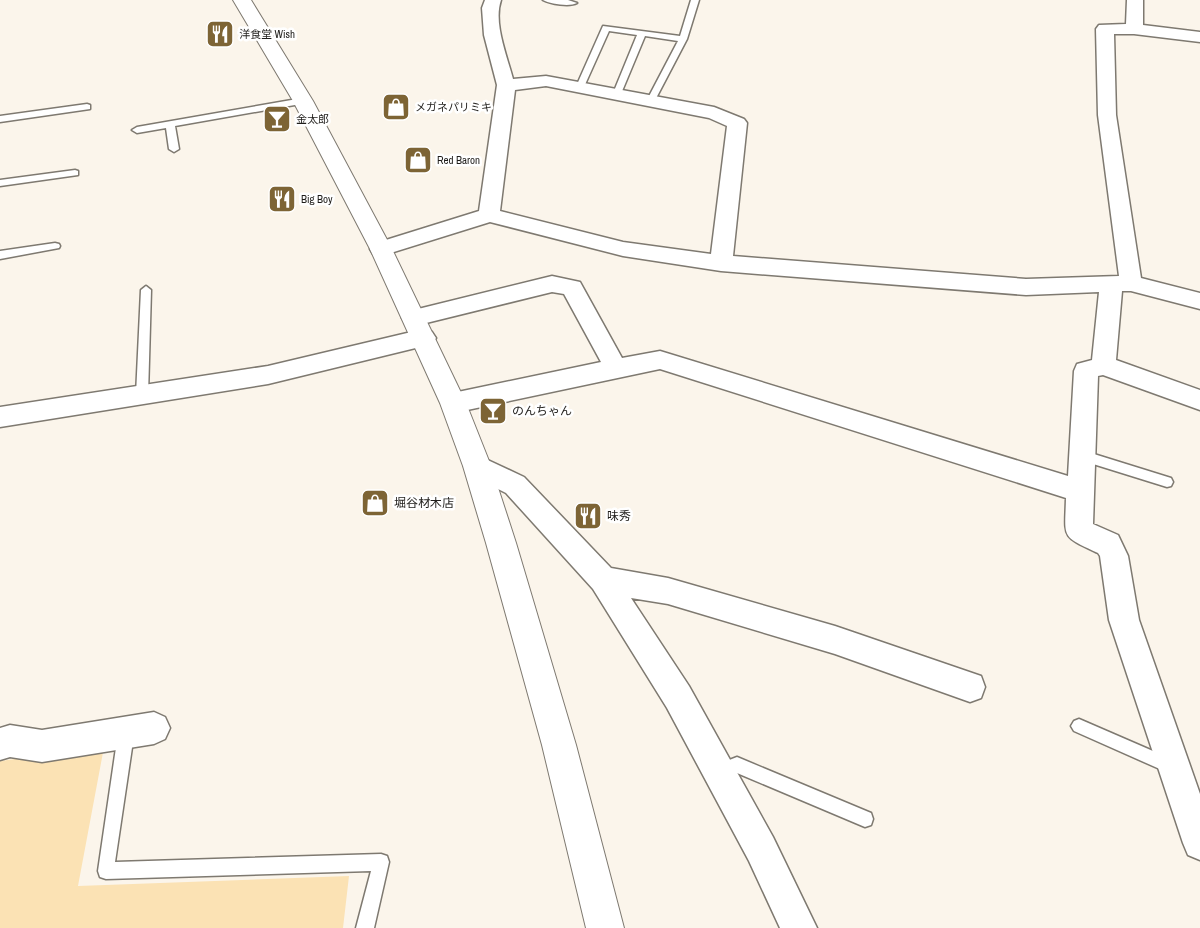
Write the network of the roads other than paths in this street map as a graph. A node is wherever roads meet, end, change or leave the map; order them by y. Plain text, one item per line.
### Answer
1 (242, 0) edge
2 (493, 0) edge
3 (547, 0) edge
4 (695, 0) edge
5 (1135, 0) edge
6 (572, 3) dead end
7 (1134, 29) junction
8 (642, 33) junction
9 (1200, 37) edge
10 (683, 39) junction
11 (506, 85) junction
12 (579, 88) junction
13 (616, 96) junction
14 (303, 101) junction
15 (650, 102) junction
16 (88, 107) dead end
17 (0, 119) edge
18 (170, 124) junction
19 (137, 130) dead end
20 (174, 149) dead end
21 (75, 173) dead end
22 (0, 183) edge
23 (489, 215) junction
24 (55, 246) dead end
25 (381, 249) junction
26 (0, 255) edge
27 (721, 263) junction
28 (1121, 284) junction
29 (146, 290) dead end
30 (1200, 301) edge
31 (419, 328) junction
32 (1103, 365) junction
33 (616, 368) junction
34 (142, 395) junction
35 (1200, 400) edge
36 (453, 403) junction
37 (0, 417) edge
38 (1081, 455) junction
39 (477, 466) junction
40 (1167, 482) dead end
41 (1080, 491) junction
42 (603, 580) junction
43 (970, 687) dead end
44 (1080, 726) dead end
45 (140, 730) joint
46 (0, 744) edge
47 (1174, 768) junction
48 (719, 771) junction
49 (865, 819) dead end
50 (1200, 844) edge
51 (364, 928) edge
52 (605, 928) edge
53 (799, 928) edge

1 - 14 street
2 - 11 street
3 - 6 lane
4 - 10 lane
5 - 7 street
7 - 9 street
7 - 28 street
8 - 10 lane
8 - 12 lane
8 - 13 lane
10 - 15 lane
11 - 12 street
11 - 23 street
12 - 13 street
13 - 15 street
14 - 18 lane
14 - 25 street
15 - 27 street
16 - 17 lane
18 - 19 lane
18 - 20 lane
21 - 22 lane
23 - 25 street
23 - 27 street
24 - 26 lane
25 - 31 street
27 - 28 street
28 - 30 street
28 - 32 street
29 - 34 lane
31 - 33 street
31 - 34 street
31 - 36 street
32 - 35 street
32 - 38 street
33 - 36 street
33 - 41 street
34 - 37 street
36 - 39 street
38 - 40 lane
38 - 41 street
39 - 42 street
39 - 52 street
41 - 47 street
42 - 43 street
42 - 48 street
44 - 47 lane
45 - 46 street
45 - 51 lane
47 - 50 street
48 - 49 lane
48 - 53 street

